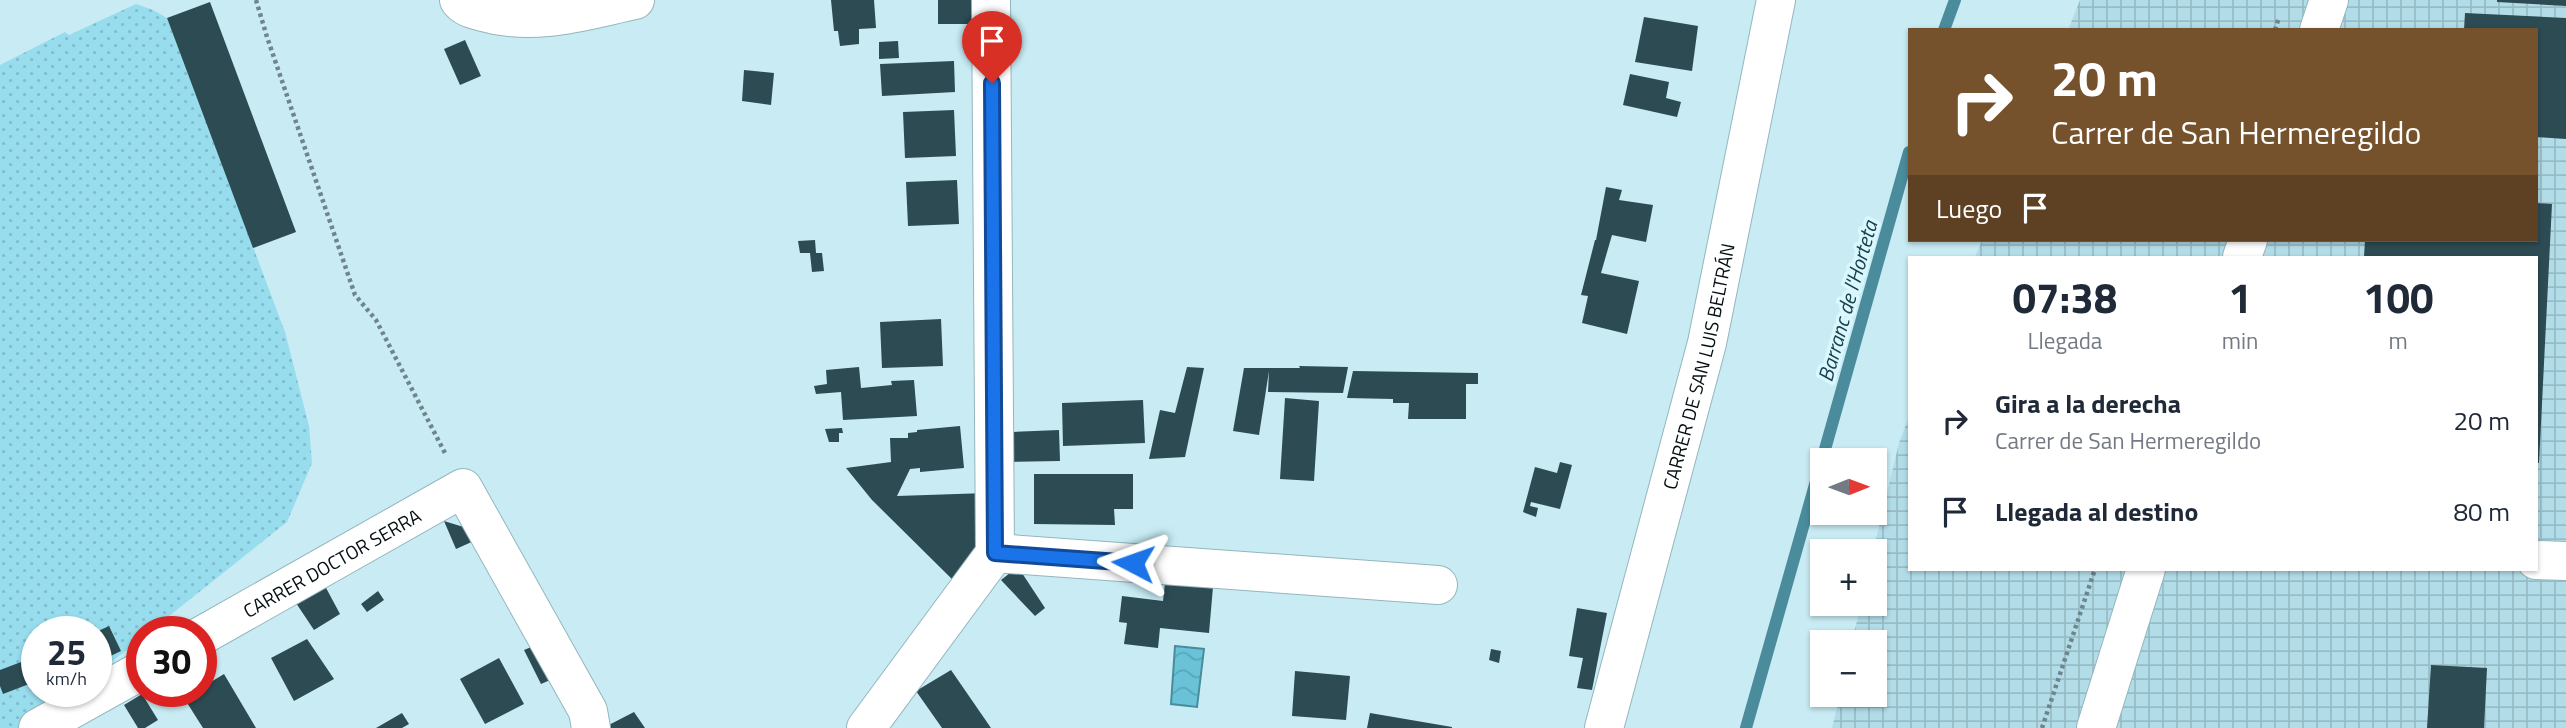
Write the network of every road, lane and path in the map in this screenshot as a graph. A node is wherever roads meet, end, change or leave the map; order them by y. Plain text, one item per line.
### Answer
1 (256, 0) edge
2 (459, 0) edge
3 (635, 0) edge
4 (991, 0) edge
5 (1776, 0) edge
6 (2329, 0) edge
7 (2320, 28) edge
8 (463, 488) junction
9 (995, 553) junction
10 (2538, 560) edge
11 (2566, 561) edge
12 (2094, 571) edge
13 (2146, 571) edge
14 (1438, 585) dead end
15 (217, 627) edge
16 (126, 679) edge
17 (40, 727) edge
18 (867, 727) edge
19 (591, 728) edge
20 (1604, 728) edge
21 (2042, 728) edge
22 (2096, 728) edge

1 - 8 path
2 - 3 street
4 - 9 street
5 - 20 street, CARRER DE SAN LUIS BELTRÁN
6 - 7 street
8 - 15 street, CARRER DOCTOR SERRA
8 - 19 street
9 - 14 street
9 - 18 street
10 - 11 street
12 - 21 path
13 - 22 street
16 - 17 street

